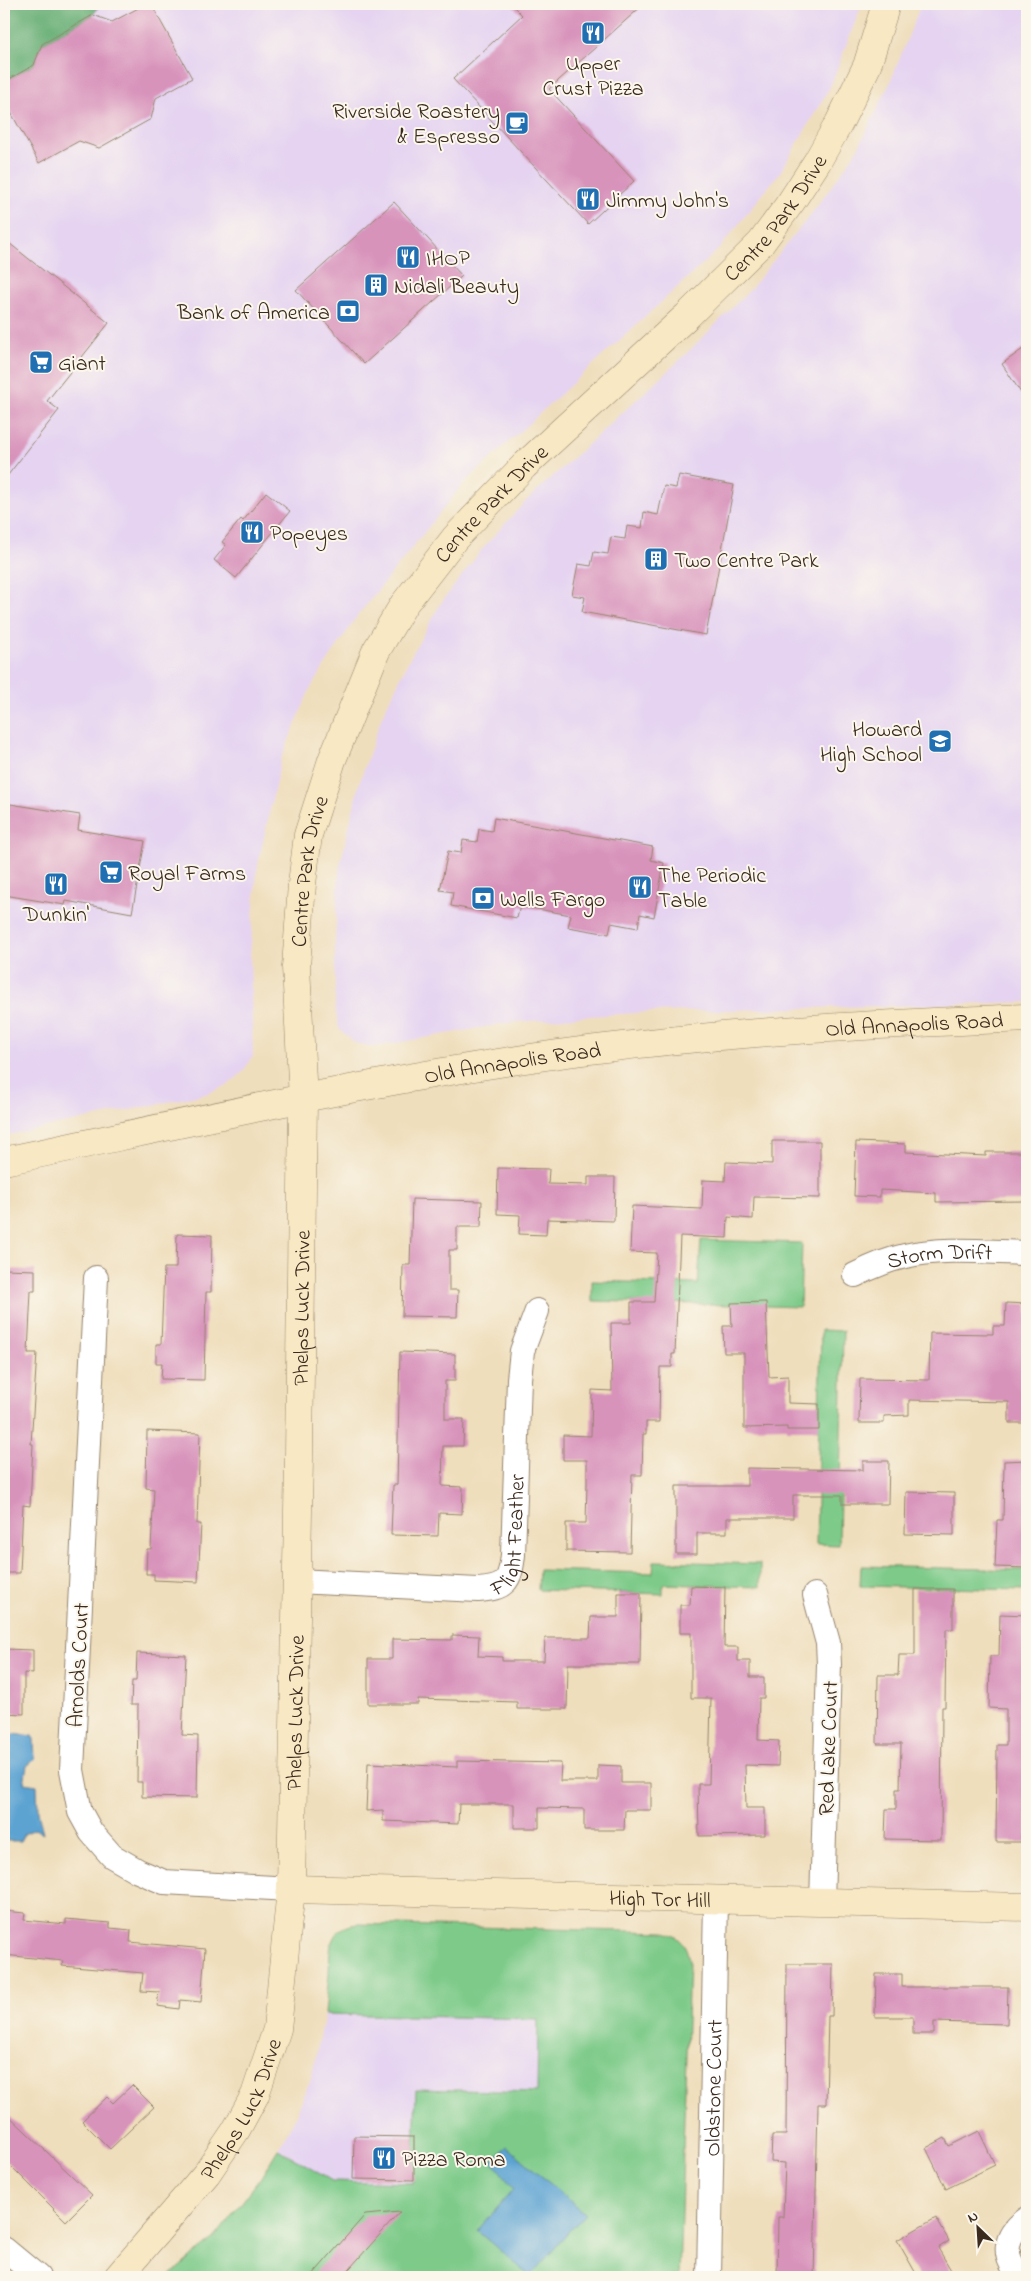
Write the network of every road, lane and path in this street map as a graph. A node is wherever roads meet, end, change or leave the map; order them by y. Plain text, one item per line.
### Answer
1 (886, 4) edge
2 (1027, 1018) edge
3 (303, 1099) junction
4 (4, 1161) edge
5 (1027, 1253) edge
6 (855, 1275) dead end
7 (96, 1278) dead end
8 (537, 1311) dead end
9 (296, 1581) junction
10 (816, 1595) dead end
11 (291, 1889) junction
12 (716, 1900) junction
13 (822, 1903) junction
14 (1027, 1908) edge
15 (1027, 2219) edge
16 (4, 2249) edge
17 (38, 2277) edge
18 (118, 2277) edge
19 (709, 2277) edge
20 (1023, 2277) edge

1 - 3 street, Centre Park Drive
2 - 3 street, Old Annapolis Road
3 - 4 street, Old Annapolis Road
3 - 9 street, Phelps Luck Drive
5 - 6 street, Storm Drift
7 - 11 street, Arnolds Court
8 - 9 street, Flight Feather
9 - 11 street, Phelps Luck Drive
10 - 13 street, Red Lake Court
11 - 12 street, High Tor Hill
11 - 18 street, Phelps Luck Drive
12 - 13 street, High Tor Hill
12 - 19 street, Oldstone Court
13 - 14 street, High Tor Hill
15 - 20 street
16 - 17 street

